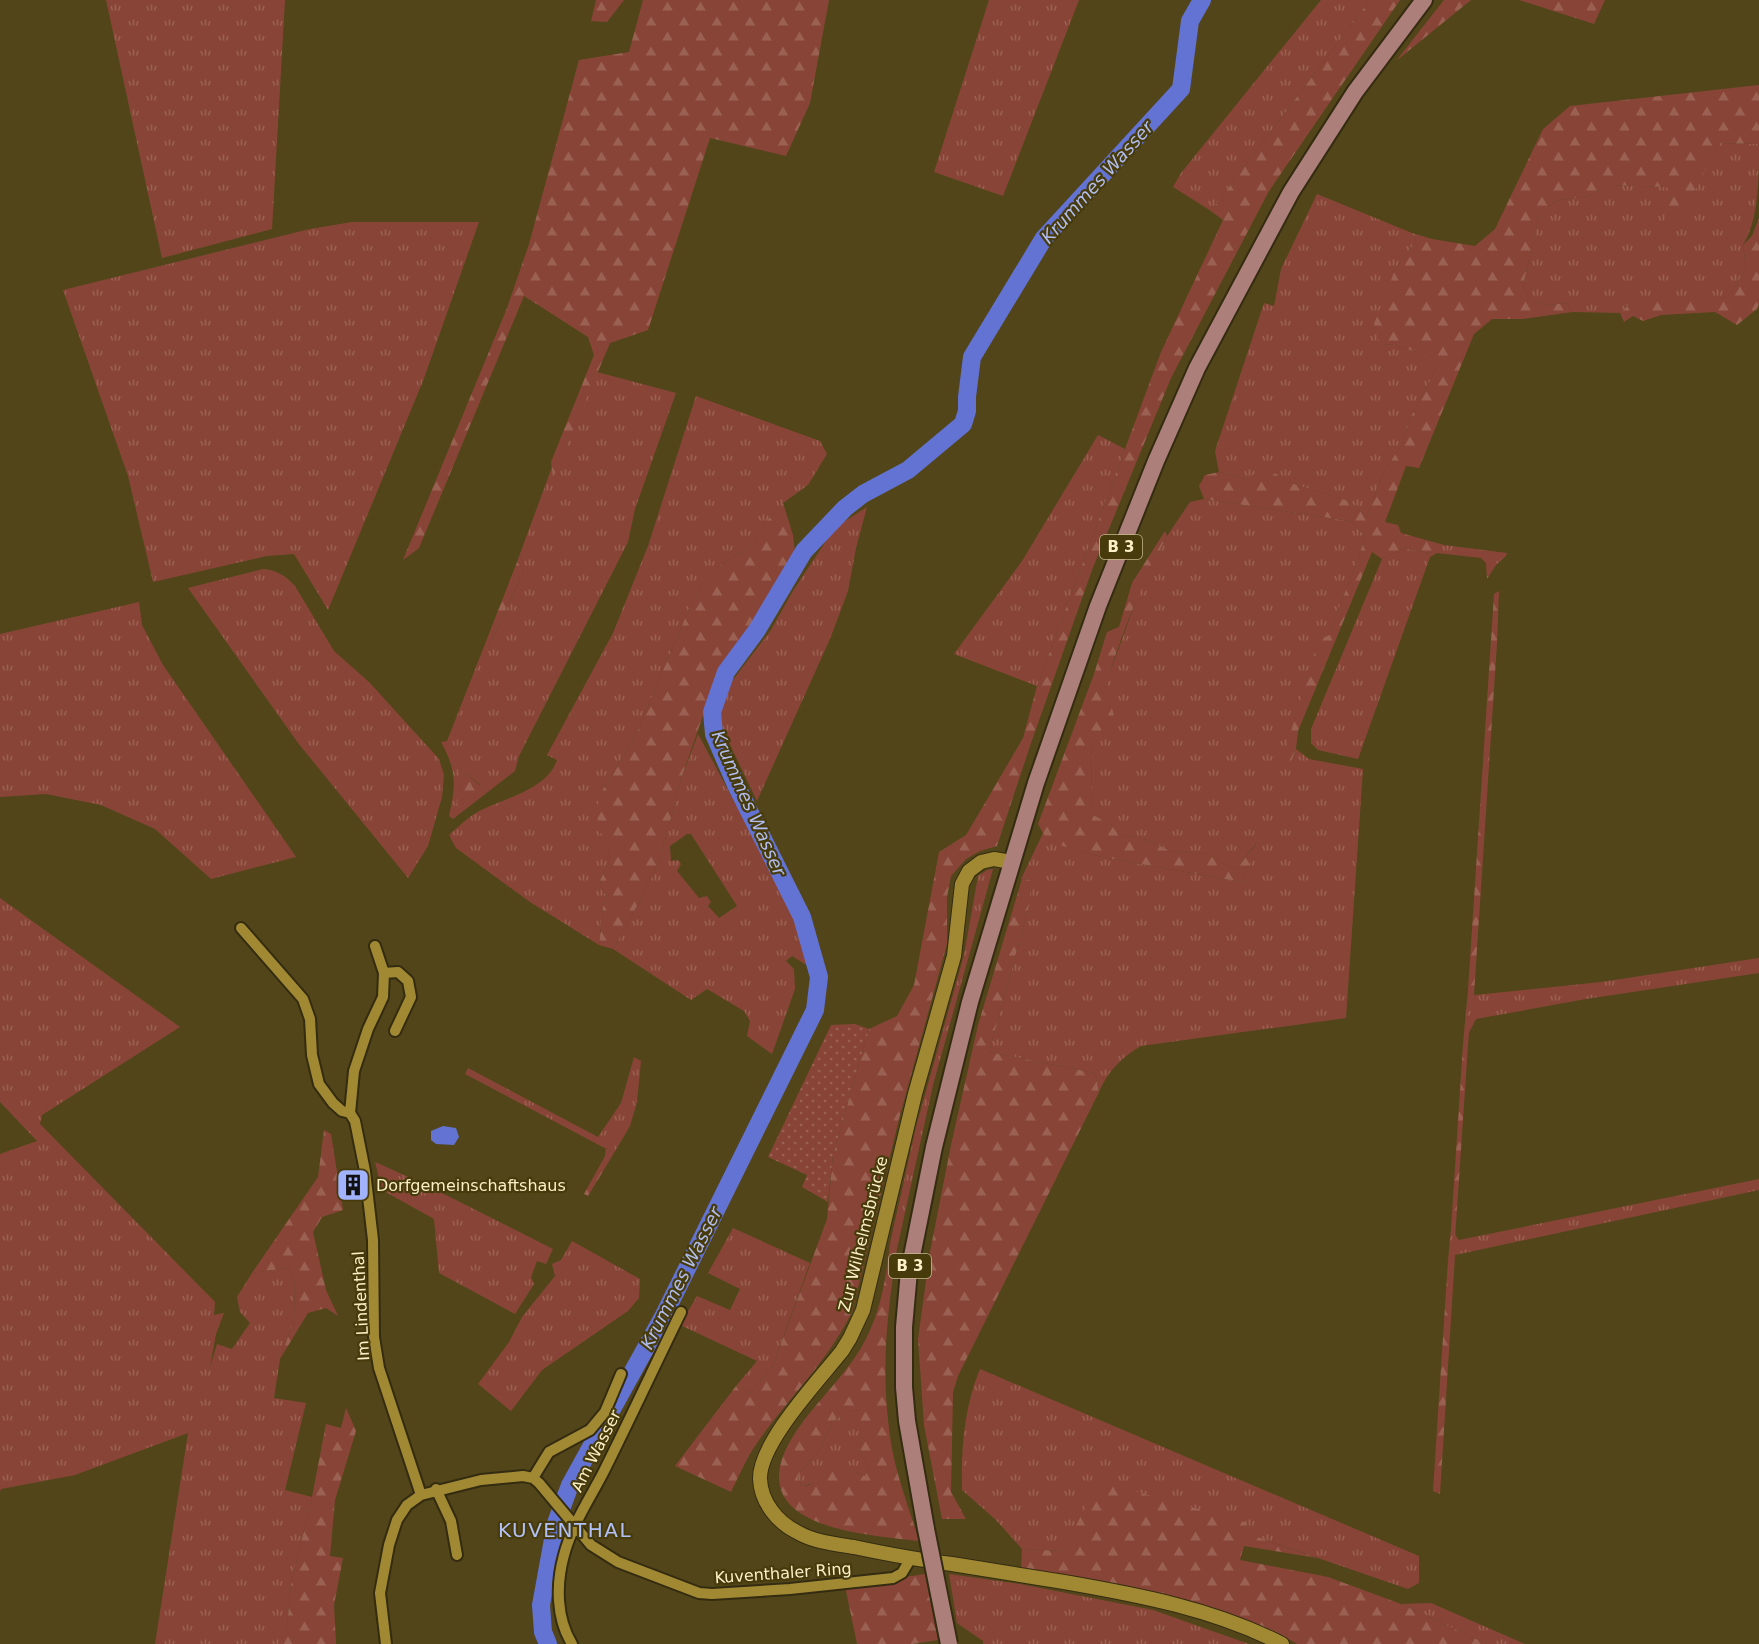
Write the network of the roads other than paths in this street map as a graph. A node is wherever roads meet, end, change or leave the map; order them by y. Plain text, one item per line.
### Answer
1 (1424, 0) edge
2 (1011, 862) junction
3 (241, 928) dead end
4 (375, 946) dead end
5 (384, 973) junction
6 (395, 1031) dead end
7 (350, 1113) junction
8 (681, 1312) dead end
9 (621, 1374) dead end
10 (533, 1478) junction
11 (436, 1489) junction
12 (421, 1495) junction
13 (574, 1526) junction
14 (457, 1555) dead end
15 (911, 1558) junction
16 (932, 1562) junction
17 (386, 1644) edge
18 (572, 1644) edge
19 (949, 1644) edge
20 (1282, 1644) edge

1 - 2 main road, B 3
2 - 15 street, Zur Wilhelmsbrücke
2 - 19 main road, B 3, bridge
3 - 7 street
4 - 5 street
5 - 6 street
5 - 7 street
7 - 12 street, Im Lindenthal
8 - 13 street, Am Wasser
9 - 10 street
10 - 11 street
10 - 13 street, Kuventhaler Ring
11 - 12 street
11 - 14 street
12 - 17 street
13 - 15 street, Kuventhaler Ring
13 - 18 street, Am Wasser
15 - 16 street, Zur Wilhelmsbrücke
16 - 19 street, bridge
16 - 20 street, Zur Wilhelmsbrücke

